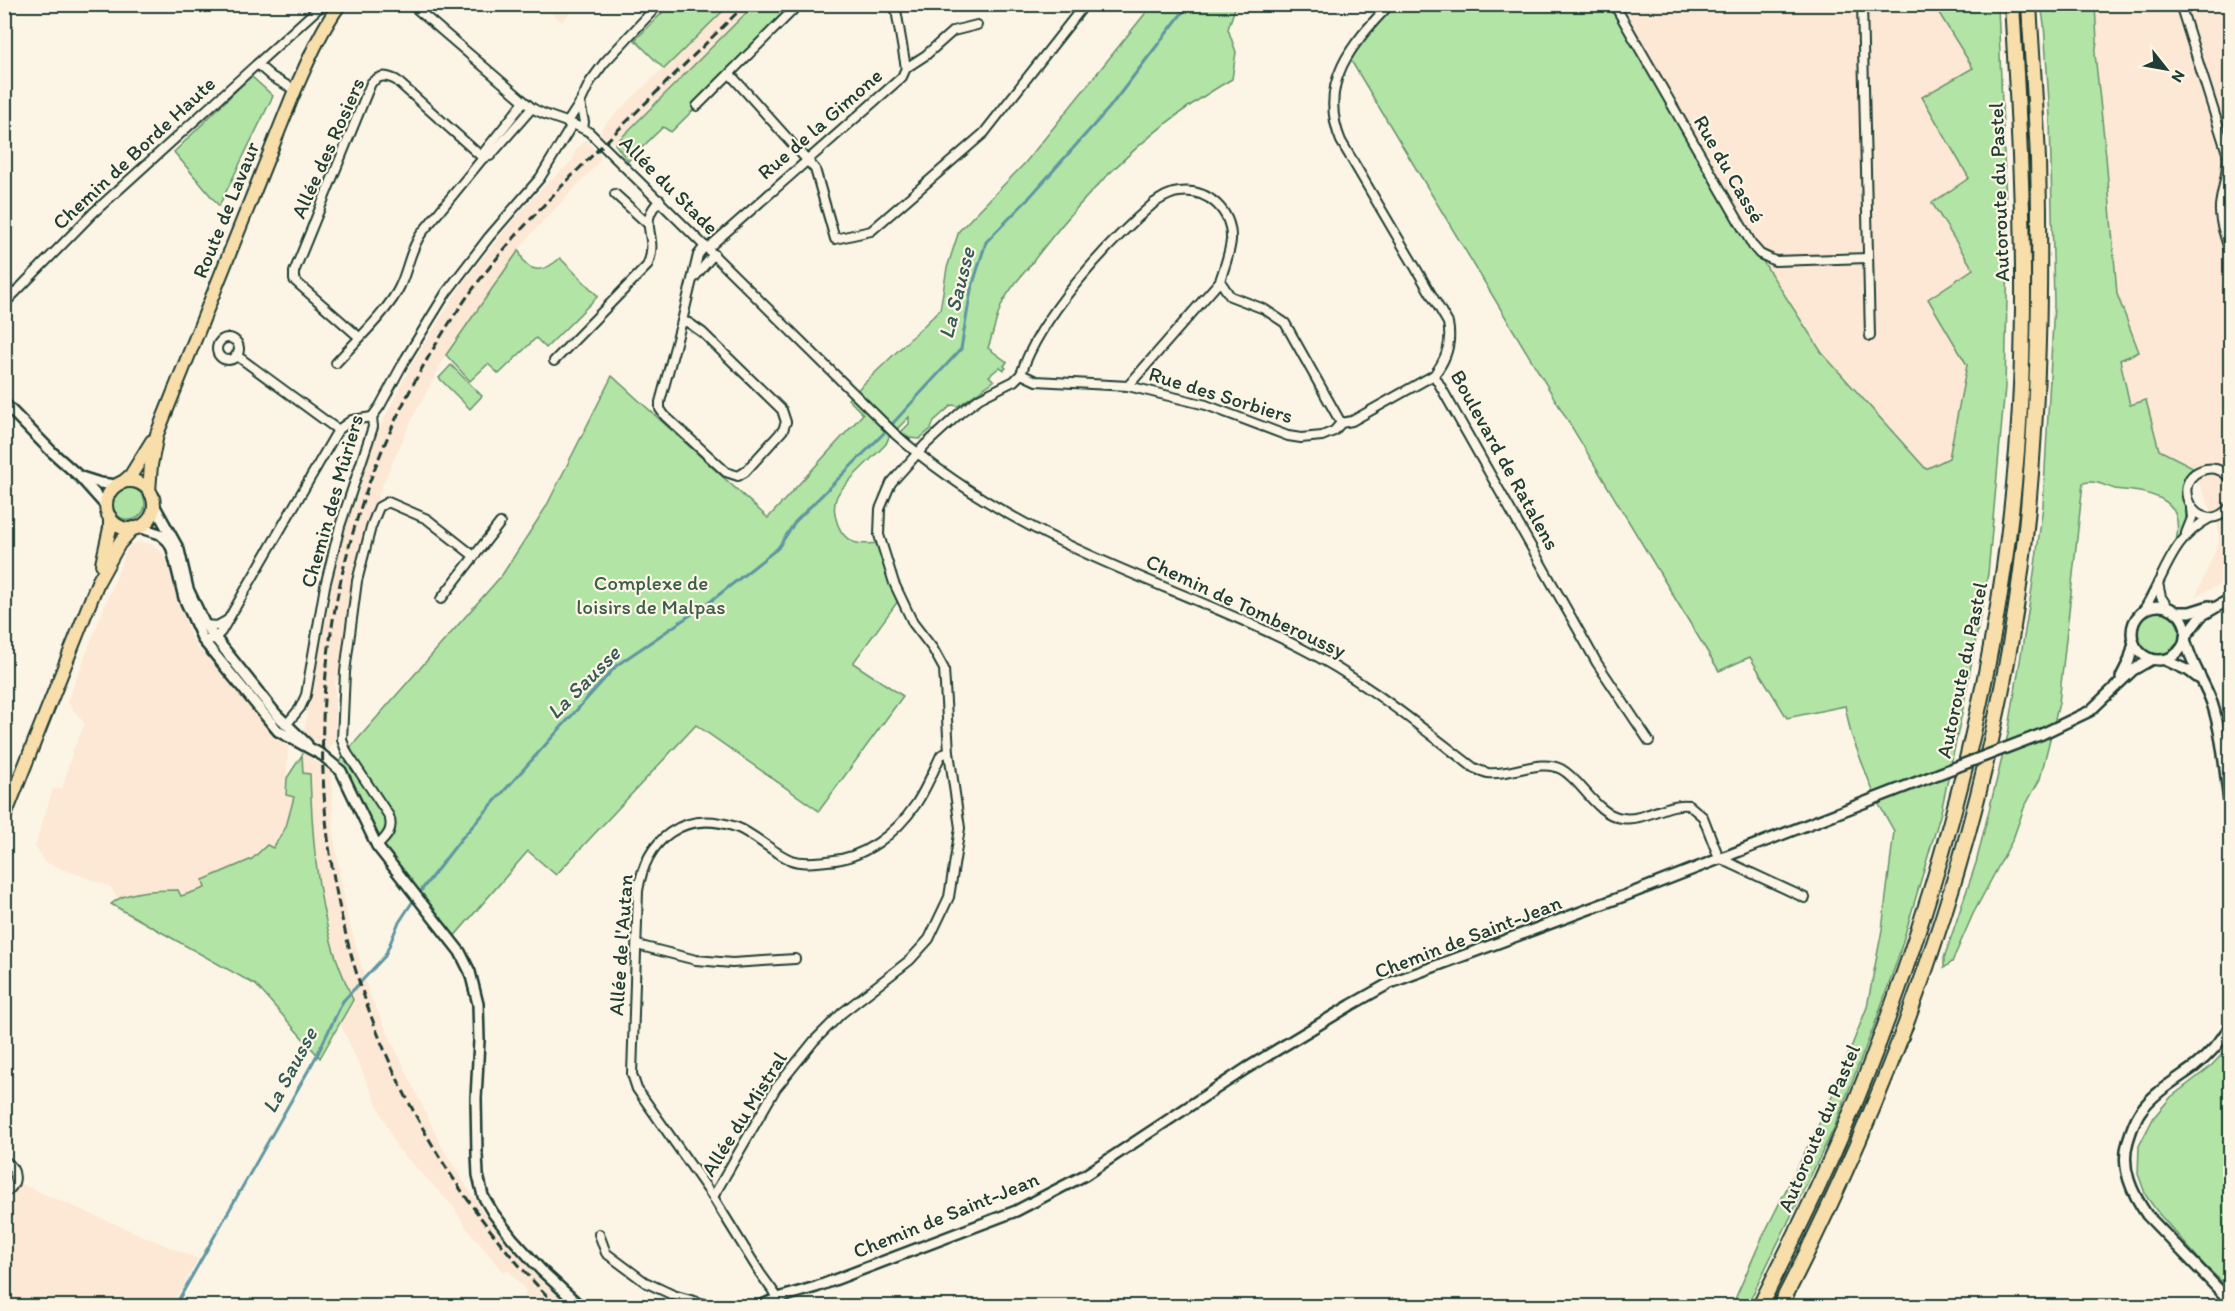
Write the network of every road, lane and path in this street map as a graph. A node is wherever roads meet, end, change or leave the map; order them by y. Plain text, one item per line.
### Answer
1 (323, 4) edge
2 (340, 4) edge
3 (411, 4) edge
4 (659, 4) edge
5 (799, 4) edge
6 (895, 4) edge
7 (1085, 4) edge
8 (1390, 4) edge
9 (1614, 4) edge
10 (1862, 4) edge
11 (2012, 4) edge
12 (2029, 4) edge
13 (2180, 4) edge
14 (976, 25) dead end
15 (257, 64) junction
16 (906, 68) junction
17 (730, 74) junction
18 (295, 90) junction
19 (524, 102) junction
20 (580, 103) junction
21 (697, 106) dead end
22 (532, 108) junction
23 (570, 124) junction
24 (583, 128) junction
25 (483, 158) junction
26 (807, 160) junction
27 (615, 194) dead end
28 (660, 200) junction
29 (648, 224) junction
30 (709, 250) junction
31 (2230, 252) edge
32 (1868, 258) junction
33 (1220, 281) junction
34 (4, 304) edge
35 (682, 321) junction
36 (1870, 336) dead end
37 (359, 337) junction
38 (236, 355) dead end
39 (554, 361) dead end
40 (336, 363) dead end
41 (1021, 375) junction
42 (1434, 375) junction
43 (1128, 387) junction
44 (4, 403) edge
45 (372, 417) junction
46 (1341, 423) junction
47 (338, 430) junction
48 (157, 434) junction
49 (918, 454) junction
50 (2229, 475) edge
51 (80, 477) junction
52 (120, 483) junction
53 (151, 496) junction
54 (2230, 507) edge
55 (2191, 508) junction
56 (108, 512) junction
57 (2210, 518) junction
58 (500, 523) dead end
59 (136, 527) junction
60 (2185, 537) junction
61 (474, 556) junction
62 (2158, 580) junction
63 (98, 582) junction
64 (2230, 598) edge
65 (441, 599) dead end
66 (2144, 611) junction
67 (2173, 611) junction
68 (227, 620) junction
69 (205, 625) junction
70 (2185, 638) junction
71 (214, 639) junction
72 (203, 640) junction
73 (2134, 644) junction
74 (2152, 659) junction
75 (2165, 660) junction
76 (2199, 679) junction
77 (2113, 689) junction
78 (286, 725) junction
79 (1649, 741) dead end
80 (313, 750) junction
81 (949, 752) junction
82 (2230, 809) edge
83 (4, 819) edge
84 (377, 846) junction
85 (1719, 858) junction
86 (1805, 898) dead end
87 (637, 945) junction
88 (795, 959) dead end
89 (2230, 1026) edge
90 (4, 1160) edge
91 (4, 1193) edge
92 (713, 1197) junction
93 (599, 1234) dead end
94 (778, 1298) junction
95 (2230, 1301) edge
96 (580, 1306) edge
97 (712, 1306) edge
98 (760, 1306) edge
99 (1760, 1306) edge
100 (1780, 1306) edge

1 - 15 street, Chemin de Borde Haute
2 - 18 main road, Route de Lavaur
3 - 19 street, Allée du Stade
4 - 20 street, Chemin des Mûriers
5 - 17 street
6 - 16 street, Rue de la Gimone
7 - 26 street
8 - 42 street, Boulevard de Ratalens
9 - 32 street, Rue du Cassé
10 - 32 street
11 - 99 highway, Autoroute du Pastel
12 - 100 highway, Autoroute du Pastel
13 - 31 street
14 - 16 street
15 - 18 street
15 - 34 street, Chemin de Borde Haute
16 - 26 street, Rue de la Gimone
17 - 21 street
17 - 26 street
18 - 48 main road, Route de Lavaur
19 - 22 street, Allée du Stade
19 - 25 street
20 - 23 street, Chemin des Mûriers
20 - 24 street
22 - 23 street, Allée du Stade
22 - 25 street
23 - 24 street, Allée du Stade
23 - 45 street, Chemin des Mûriers
24 - 28 street, Allée du Stade
25 - 37 street
25 - 37 street, Allée des Rosiers
26 - 30 street, Rue de la Gimone
27 - 29 street
28 - 29 street
28 - 30 street, Allée du Stade
29 - 39 street
30 - 35 street, Rue de la Gimone
30 - 49 street, Allée du Stade
32 - 36 street
33 - 41 street
33 - 43 street
33 - 46 street
35 - 35 street
37 - 40 street
38 - 47 street
41 - 43 street, Rue des Sorbiers
41 - 49 street
42 - 46 street, Rue des Sorbiers
42 - 79 street, Boulevard de Ratalens
43 - 46 street, Rue des Sorbiers
44 - 51 street
45 - 47 street
45 - 78 street, Chemin des Mûriers
47 - 68 street
48 - 52 main road, Route de Lavaur
48 - 53 main road, Route de Lavaur
49 - 81 street
49 - 85 street, Chemin de Tomberoussy
50 - 55 street
51 - 52 street
51 - 56 street
52 - 53 main road
52 - 56 main road
53 - 59 main road
53 - 69 street
54 - 57 street
55 - 57 street
55 - 60 street
56 - 59 main road
56 - 63 main road
57 - 60 street
58 - 61 street
59 - 63 main road
59 - 72 street
60 - 62 street
61 - 65 street
61 - 84 street
62 - 66 street
62 - 67 street
63 - 83 main road
64 - 67 street
64 - 70 street
66 - 67 street
66 - 73 street
67 - 70 street
68 - 69 street
68 - 71 street
69 - 71 street
70 - 75 street
70 - 76 street
71 - 72 street
71 - 78 street
72 - 80 street
73 - 74 street
73 - 77 street, Chemin de Saint-Jean
74 - 75 street
74 - 77 street, Chemin de Saint-Jean
75 - 76 street
76 - 82 street
77 - 85 street, Chemin de Saint-Jean, bridge
78 - 80 street
80 - 84 street
81 - 87 street, Allée de l'Autan
81 - 92 street, Allée du Mistral
84 - 96 street
85 - 86 street
85 - 94 street, Chemin de Saint-Jean
87 - 88 street
87 - 92 street, Allée de l'Autan
89 - 95 street
90 - 91 street
92 - 94 street, Allée de l'Autan
93 - 97 street
94 - 98 street, Chemin de Saint-Jean

